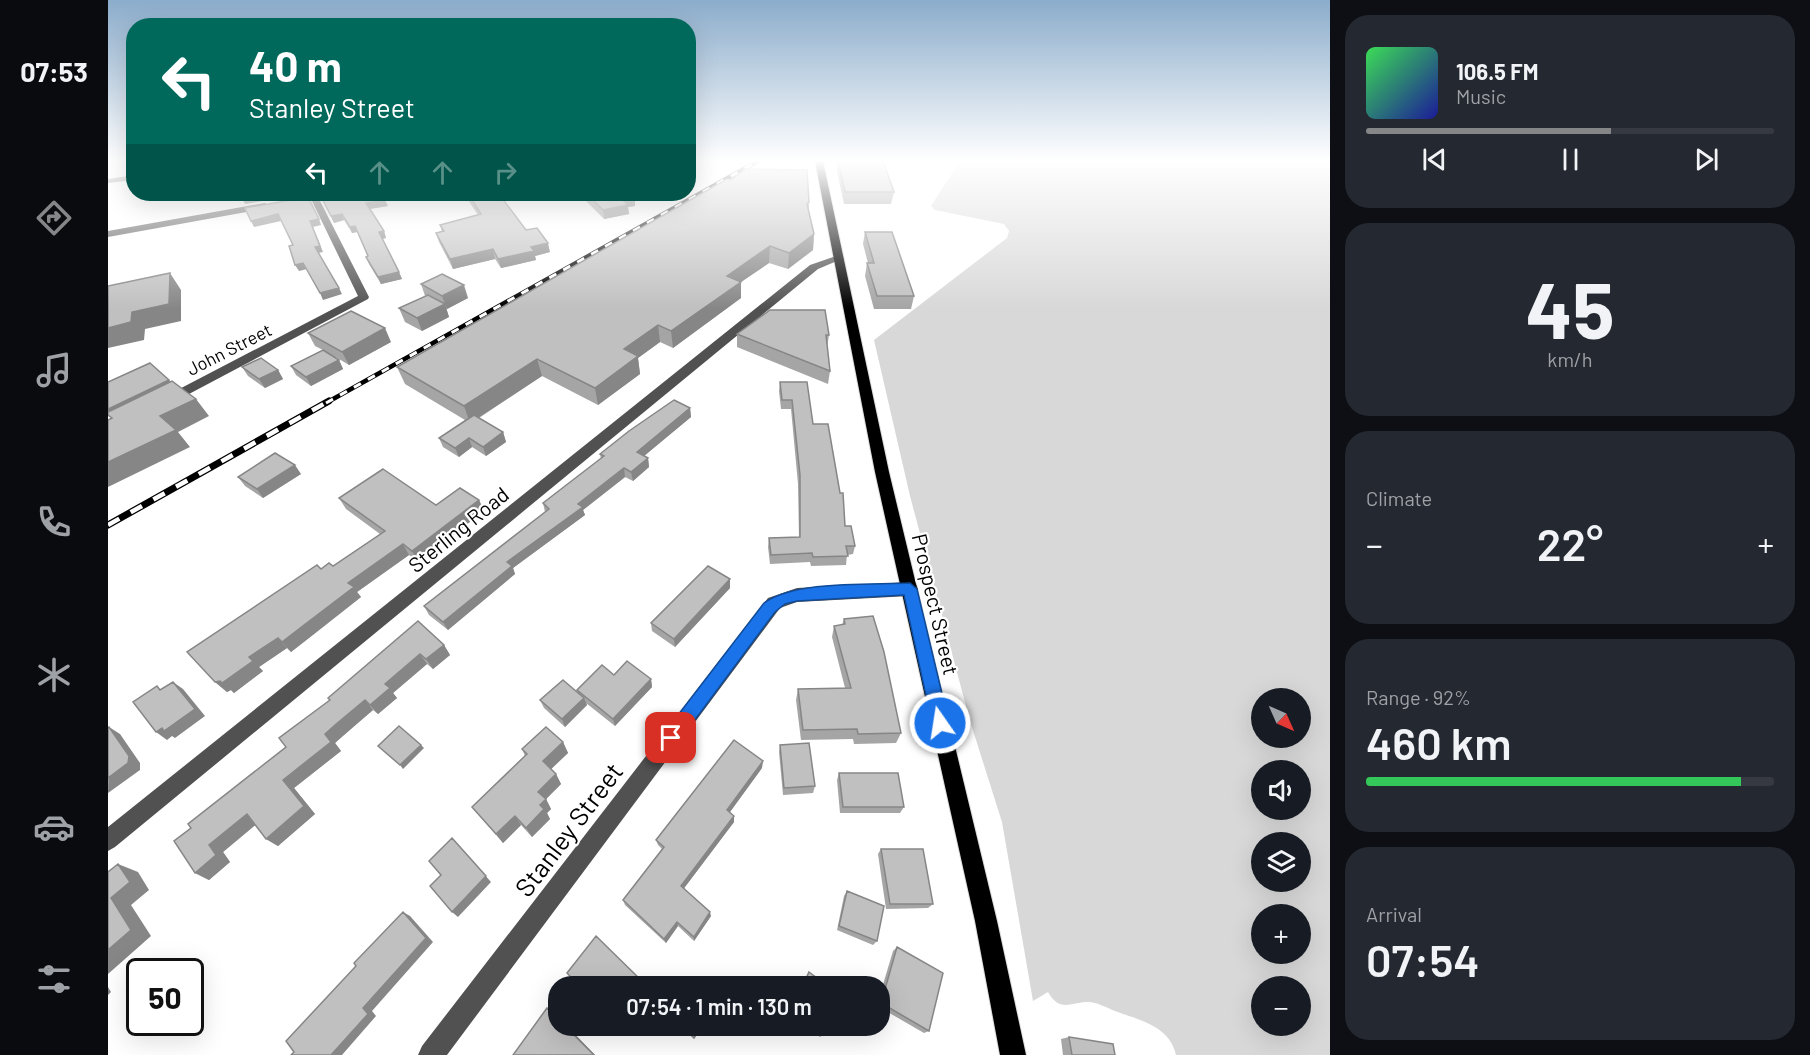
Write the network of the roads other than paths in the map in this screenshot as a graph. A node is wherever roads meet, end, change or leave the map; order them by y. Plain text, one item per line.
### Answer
1 (241, 210) edge
2 (325, 210) edge
3 (829, 210) edge
4 (108, 234) edge
5 (839, 258) junction
6 (161, 404) edge
7 (910, 589) junction
8 (108, 840) edge
9 (431, 1055) edge
10 (1013, 1055) edge

1 - 4 street
2 - 6 street, John Street
3 - 5 main road, Prospect Street
5 - 7 main road, Prospect Street
5 - 8 street, Sterling Road
7 - 9 street, Stanley Street
7 - 10 main road, Prospect Street

